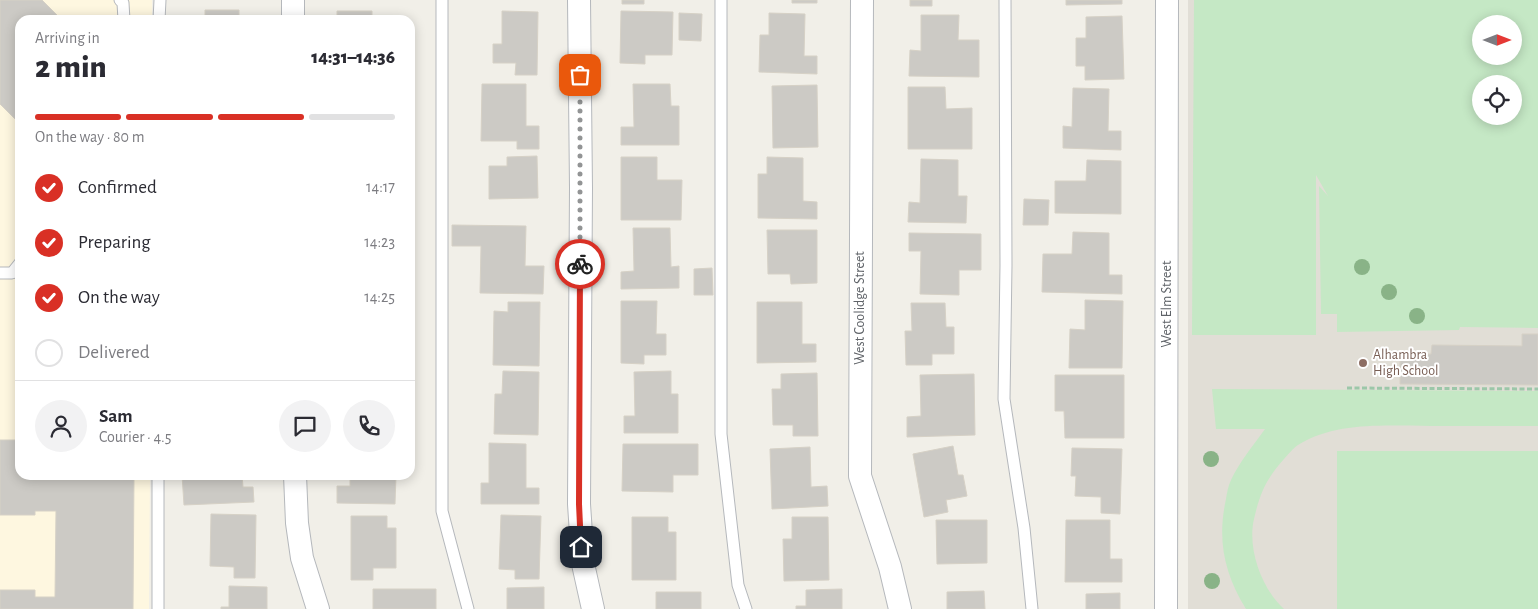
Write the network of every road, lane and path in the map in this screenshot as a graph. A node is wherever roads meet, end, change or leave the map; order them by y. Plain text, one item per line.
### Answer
1 (120, 0) edge
2 (160, 0) edge
3 (293, 0) edge
4 (442, 0) edge
5 (579, 0) edge
6 (721, 0) edge
7 (862, 0) edge
8 (1005, 0) edge
9 (1168, 0) edge
10 (124, 15) edge
11 (160, 15) edge
12 (293, 15) edge
13 (15, 269) edge
14 (0, 272) edge
15 (1347, 388) dead end
16 (1538, 389) edge
17 (158, 480) edge
18 (295, 480) edge
19 (158, 609) edge
20 (318, 609) edge
21 (468, 609) edge
22 (594, 609) edge
23 (746, 609) edge
24 (900, 609) edge
25 (1032, 609) edge
26 (1166, 609) edge

1 - 10 lane
2 - 11 lane
3 - 12 street
4 - 21 lane
5 - 22 street
6 - 23 lane
7 - 24 street, West Coolidge Street
8 - 25 lane
9 - 26 street, West Elm Street
13 - 14 lane
15 - 16 path
17 - 19 lane
18 - 20 street

